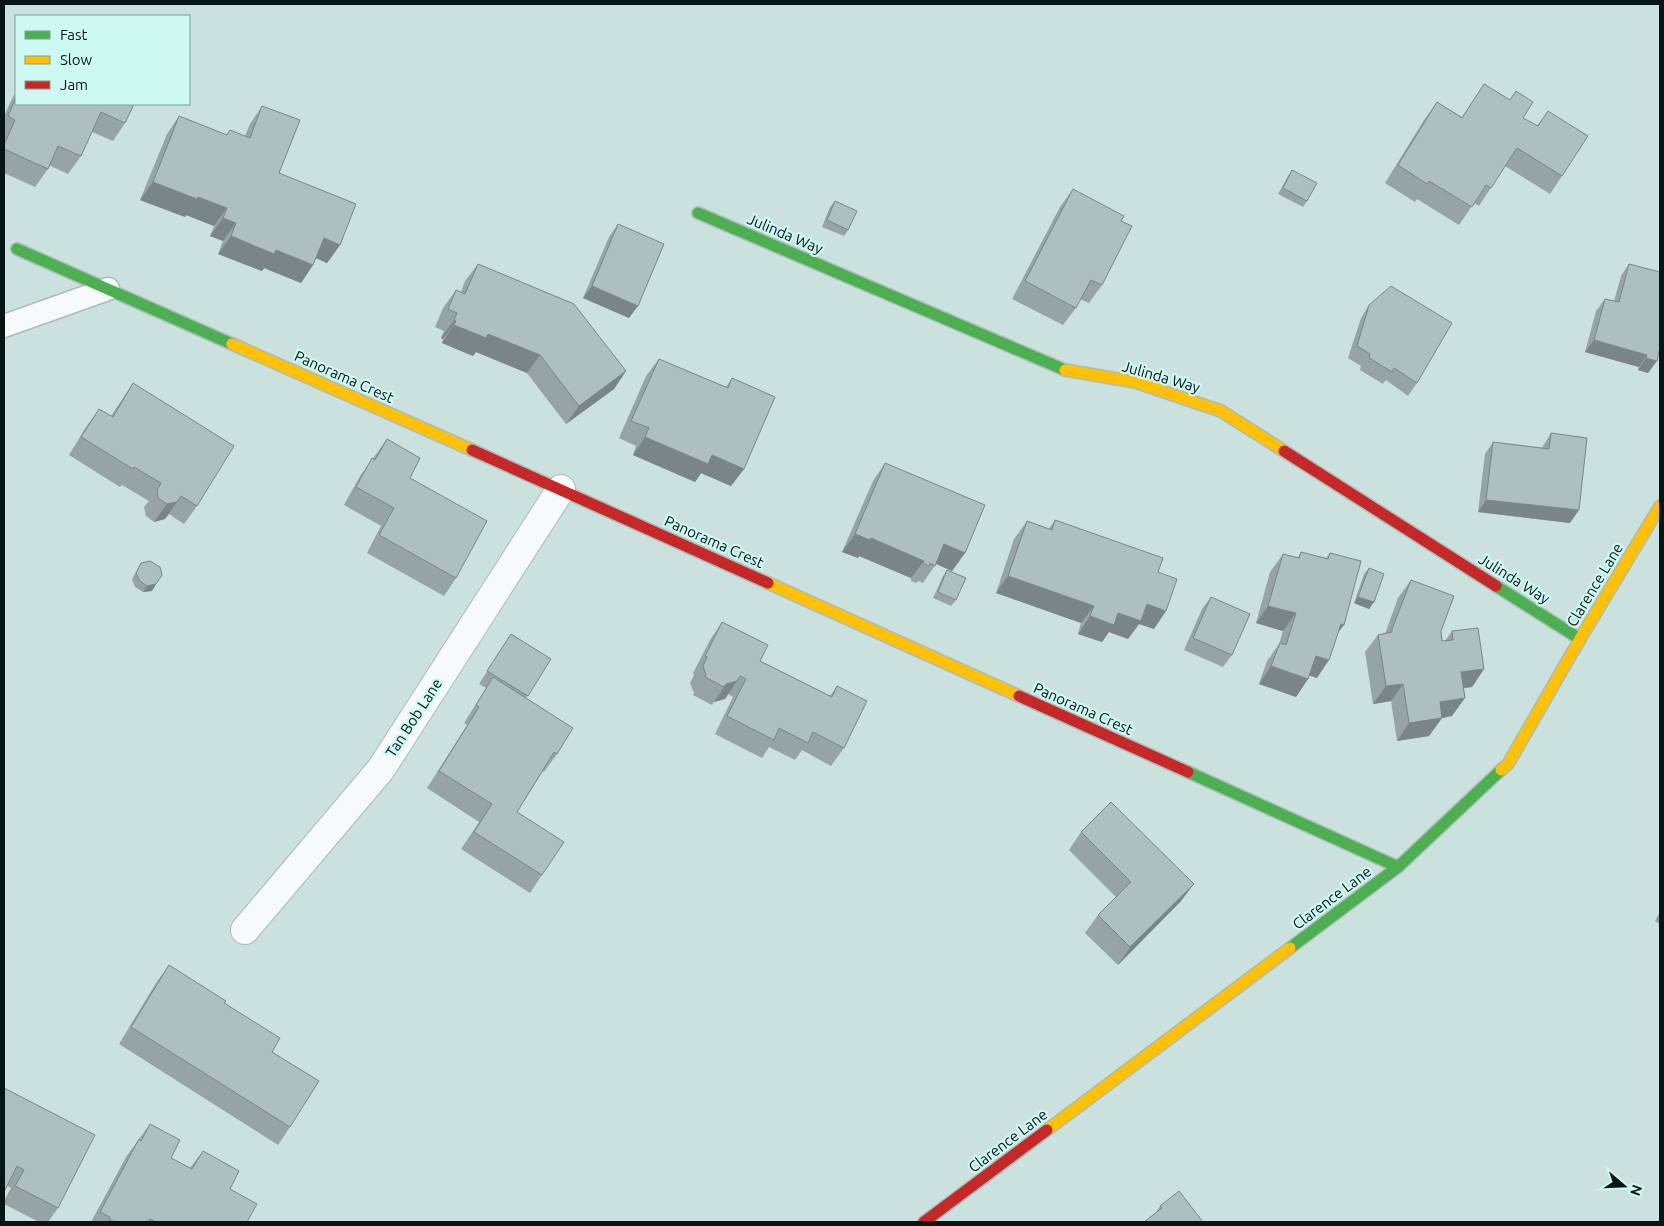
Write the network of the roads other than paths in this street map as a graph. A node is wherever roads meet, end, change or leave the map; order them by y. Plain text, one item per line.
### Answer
1 (698, 213) dead end
2 (17, 248) dead end
3 (108, 289) junction
4 (4, 326) edge
5 (561, 489) junction
6 (1660, 506) edge
7 (1580, 639) junction
8 (1398, 868) junction
9 (245, 930) dead end
10 (924, 1222) edge

1 - 7 street, Julinda Way
2 - 3 street, Panorama Crest
3 - 4 lane
3 - 5 street, Panorama Crest
5 - 8 street, Panorama Crest
5 - 9 street, Tan Bob Lane
6 - 7 street, Clarence Lane
7 - 8 street, Clarence Lane
8 - 10 street, Clarence Lane

